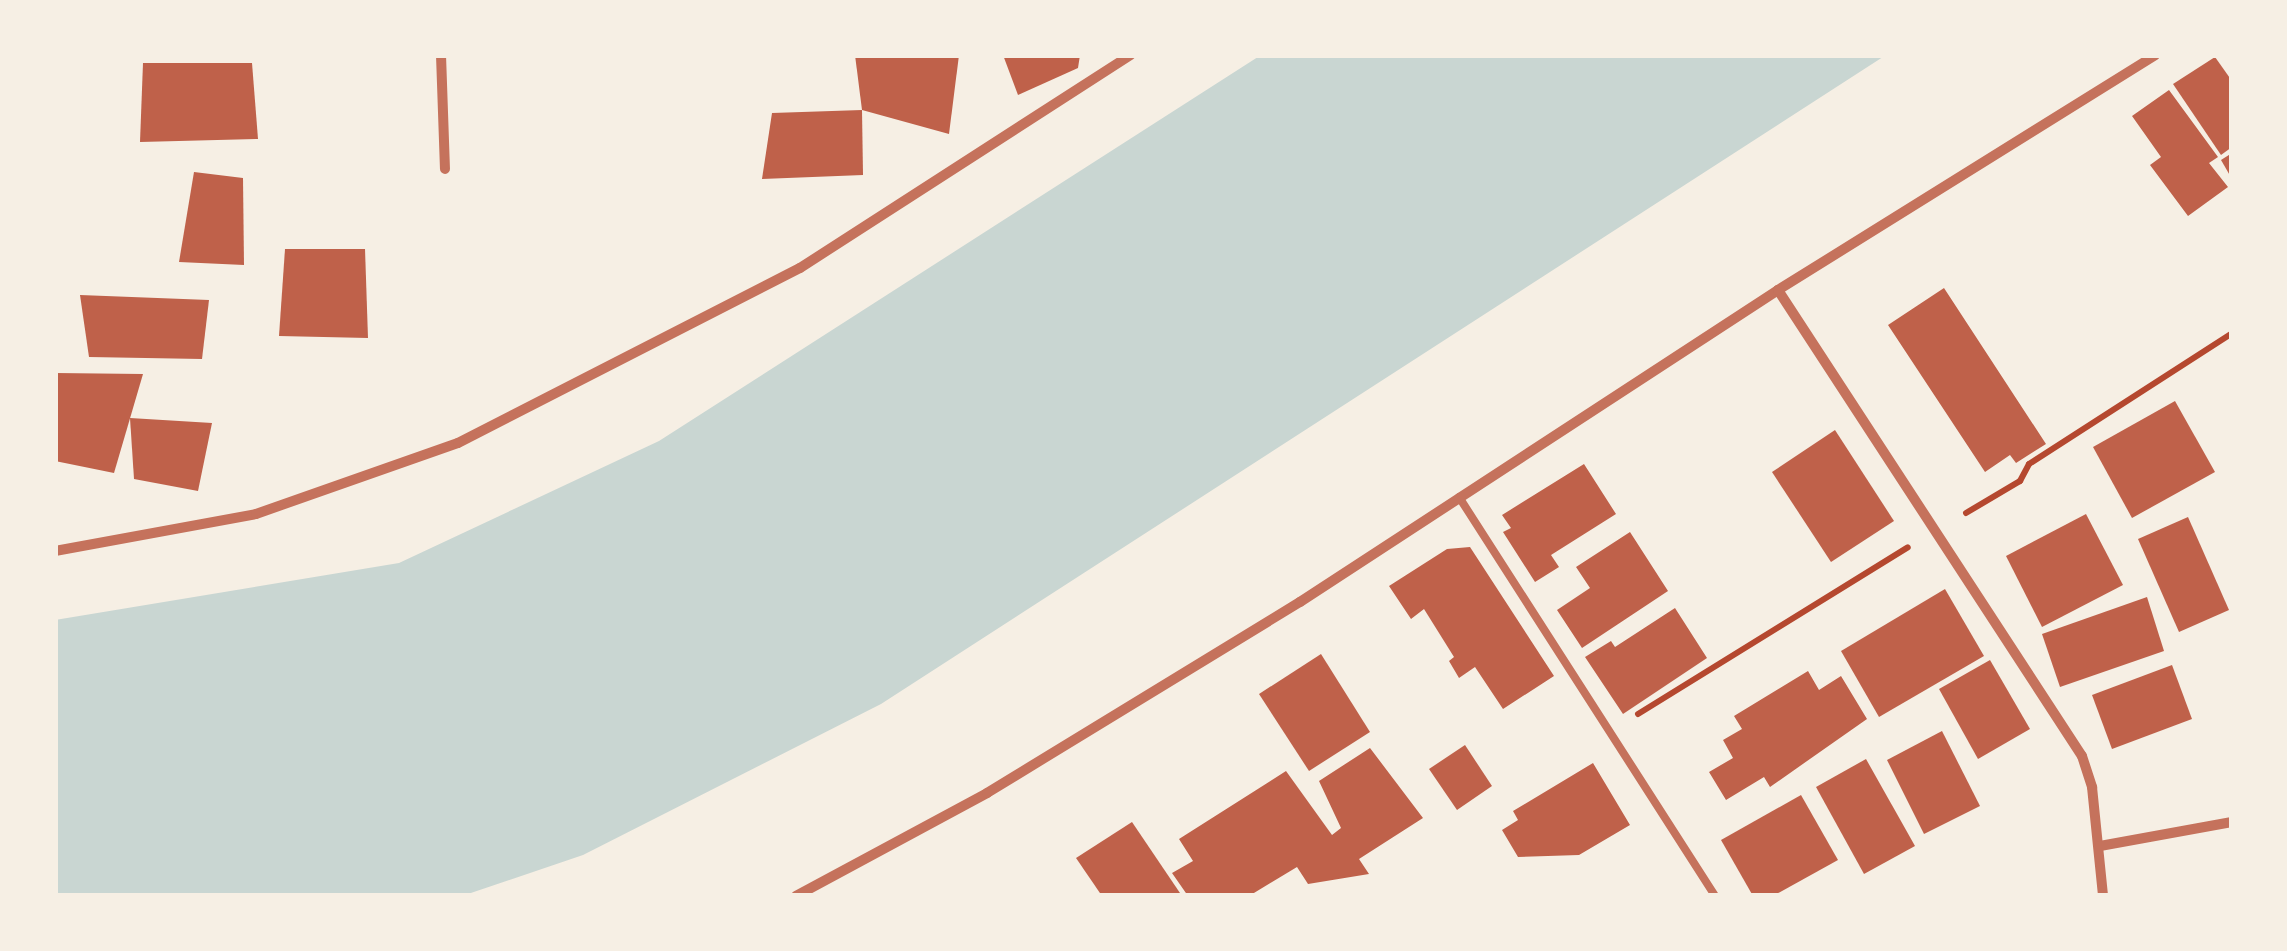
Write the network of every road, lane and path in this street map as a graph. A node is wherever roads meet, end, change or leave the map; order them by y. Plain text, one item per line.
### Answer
1 (440, 55) edge
2 (1130, 55) edge
3 (2156, 55) edge
4 (445, 169) dead end
5 (1778, 290) junction
6 (2232, 333) edge
7 (1459, 497) junction
8 (1952, 522) dead end
9 (1913, 543) dead end
10 (55, 551) edge
11 (1628, 720) dead end
12 (2232, 822) edge
13 (2100, 846) junction
14 (796, 896) edge
15 (1715, 896) edge
16 (2103, 896) edge

1 - 4 street
2 - 10 street
3 - 5 street
5 - 7 street
5 - 13 street
6 - 8 path
7 - 14 street
7 - 15 lane
9 - 11 path
12 - 13 street
13 - 16 street

